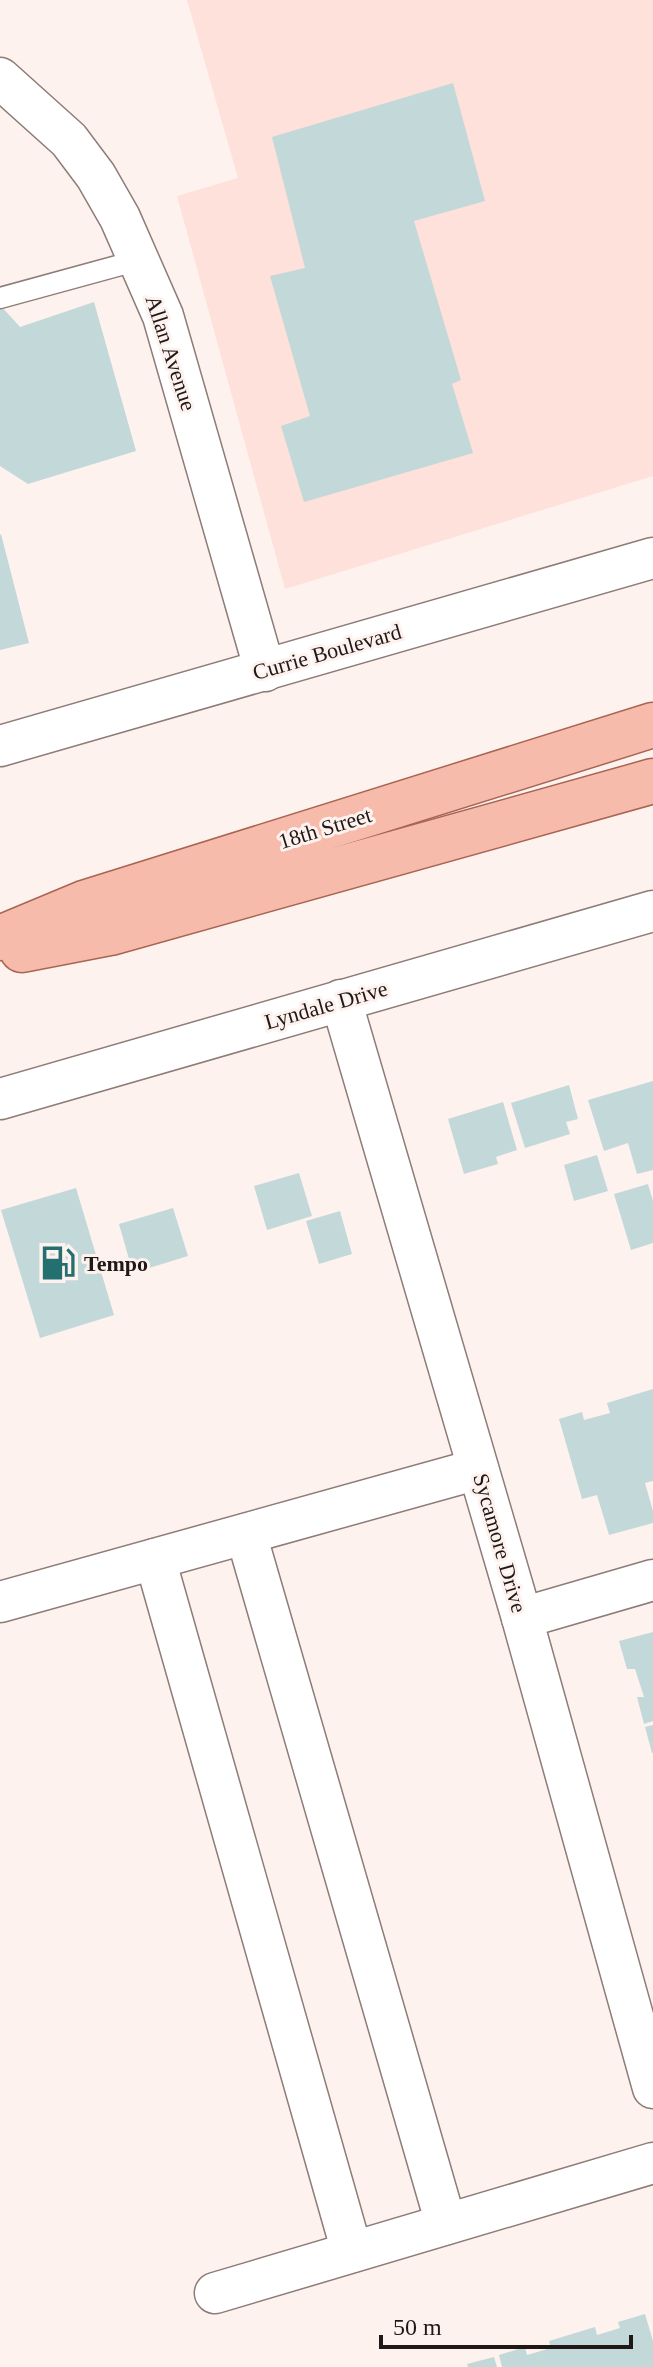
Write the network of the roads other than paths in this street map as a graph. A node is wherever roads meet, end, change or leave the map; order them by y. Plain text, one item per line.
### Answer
1 (0, 78) edge
2 (139, 260) junction
3 (0, 298) edge
4 (653, 558) edge
5 (265, 671) junction
6 (653, 725) edge
7 (0, 746) edge
8 (653, 781) edge
9 (653, 911) edge
10 (0, 938) edge
11 (0, 954) edge
12 (341, 1000) junction
13 (0, 1099) edge
14 (478, 1469) junction
15 (246, 1534) junction
16 (155, 1559) junction
17 (653, 1580) edge
18 (0, 1602) edge
19 (522, 1618) junction
20 (653, 2088) edge
21 (653, 2163) edge
22 (446, 2224) junction
23 (352, 2252) junction
24 (215, 2293) dead end

1 - 2 street, Allan Avenue
2 - 3 lane
2 - 5 street, Allan Avenue
4 - 5 street, Currie Boulevard
5 - 7 street, Currie Boulevard
6 - 10 main road, 18th Street
8 - 11 main road, 18th Street
9 - 12 street, Lyndale Drive
12 - 13 street, Lyndale Drive
12 - 14 street, Sycamore Drive
14 - 15 street
14 - 19 street, Sycamore Drive
15 - 16 street
15 - 22 street
16 - 18 street
16 - 23 street
17 - 19 street
19 - 20 street, Sycamore Drive
21 - 22 street
22 - 23 street
23 - 24 street

